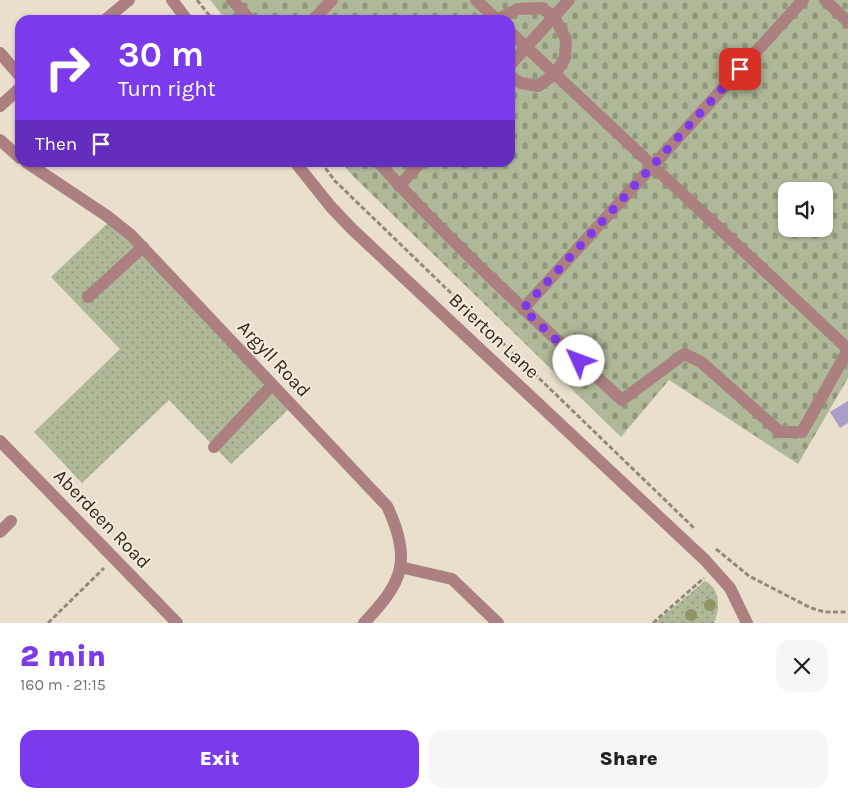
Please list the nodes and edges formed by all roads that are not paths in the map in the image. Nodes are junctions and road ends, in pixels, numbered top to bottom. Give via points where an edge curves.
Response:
1 (130, 0) edge
2 (172, 0) edge
3 (232, 0) edge
4 (332, 0) edge
5 (476, 0) edge
6 (569, 0) edge
7 (803, 0) edge
8 (825, 0) edge
9 (111, 15) edge
10 (183, 15) edge
11 (246, 15) edge
12 (318, 15) edge
13 (492, 15) edge
14 (507, 15) edge
15 (554, 17) junction
16 (848, 22) edge
17 (515, 37) edge
18 (526, 47) junction
19 (0, 53) edge
20 (515, 59) edge
21 (15, 70) edge
22 (554, 74) junction
23 (515, 80) edge
24 (15, 92) edge
25 (0, 106) edge
26 (0, 140) edge
27 (15, 154) edge
28 (652, 165) junction
29 (34, 167) edge
30 (299, 167) edge
31 (382, 167) edge
32 (416, 167) edge
33 (399, 186) junction
34 (143, 247) junction
35 (88, 297) dead end
36 (523, 309) junction
37 (848, 350) edge
38 (272, 385) junction
39 (0, 440) edge
40 (214, 446) dead end
41 (11, 521) dead end
42 (0, 532) edge
43 (400, 567) junction
44 (176, 623) edge
45 (364, 623) edge
46 (498, 623) edge
47 (747, 623) edge

1 - 9 street
2 - 10 street
3 - 11 street
4 - 12 street
5 - 13 street
6 - 15 street
7 - 28 street
8 - 16 street
14 - 15 street via 518,9 542,8
15 - 18 street
15 - 22 street via 566,39 565,58
17 - 18 street
18 - 20 street
18 - 22 street
19 - 21 street
22 - 23 street via 538,86
22 - 28 street
24 - 25 street
26 - 27 street
28 - 36 street
28 - 37 street
29 - 34 street, Argyll Road via 107,216
30 - 47 street, Brierton Lane via 352,228 714,570 730,588
31 - 33 street
32 - 33 street
33 - 36 street
34 - 35 street
34 - 38 street, Argyll Road
36 - 37 street via 622,400 684,354 701,362 780,432 802,432
38 - 40 street
38 - 43 street, Argyll Road via 387,506 398,536
39 - 44 street, Aberdeen Road
41 - 42 street
43 - 45 street, Argyll Road via 388,594
43 - 46 street via 452,579

